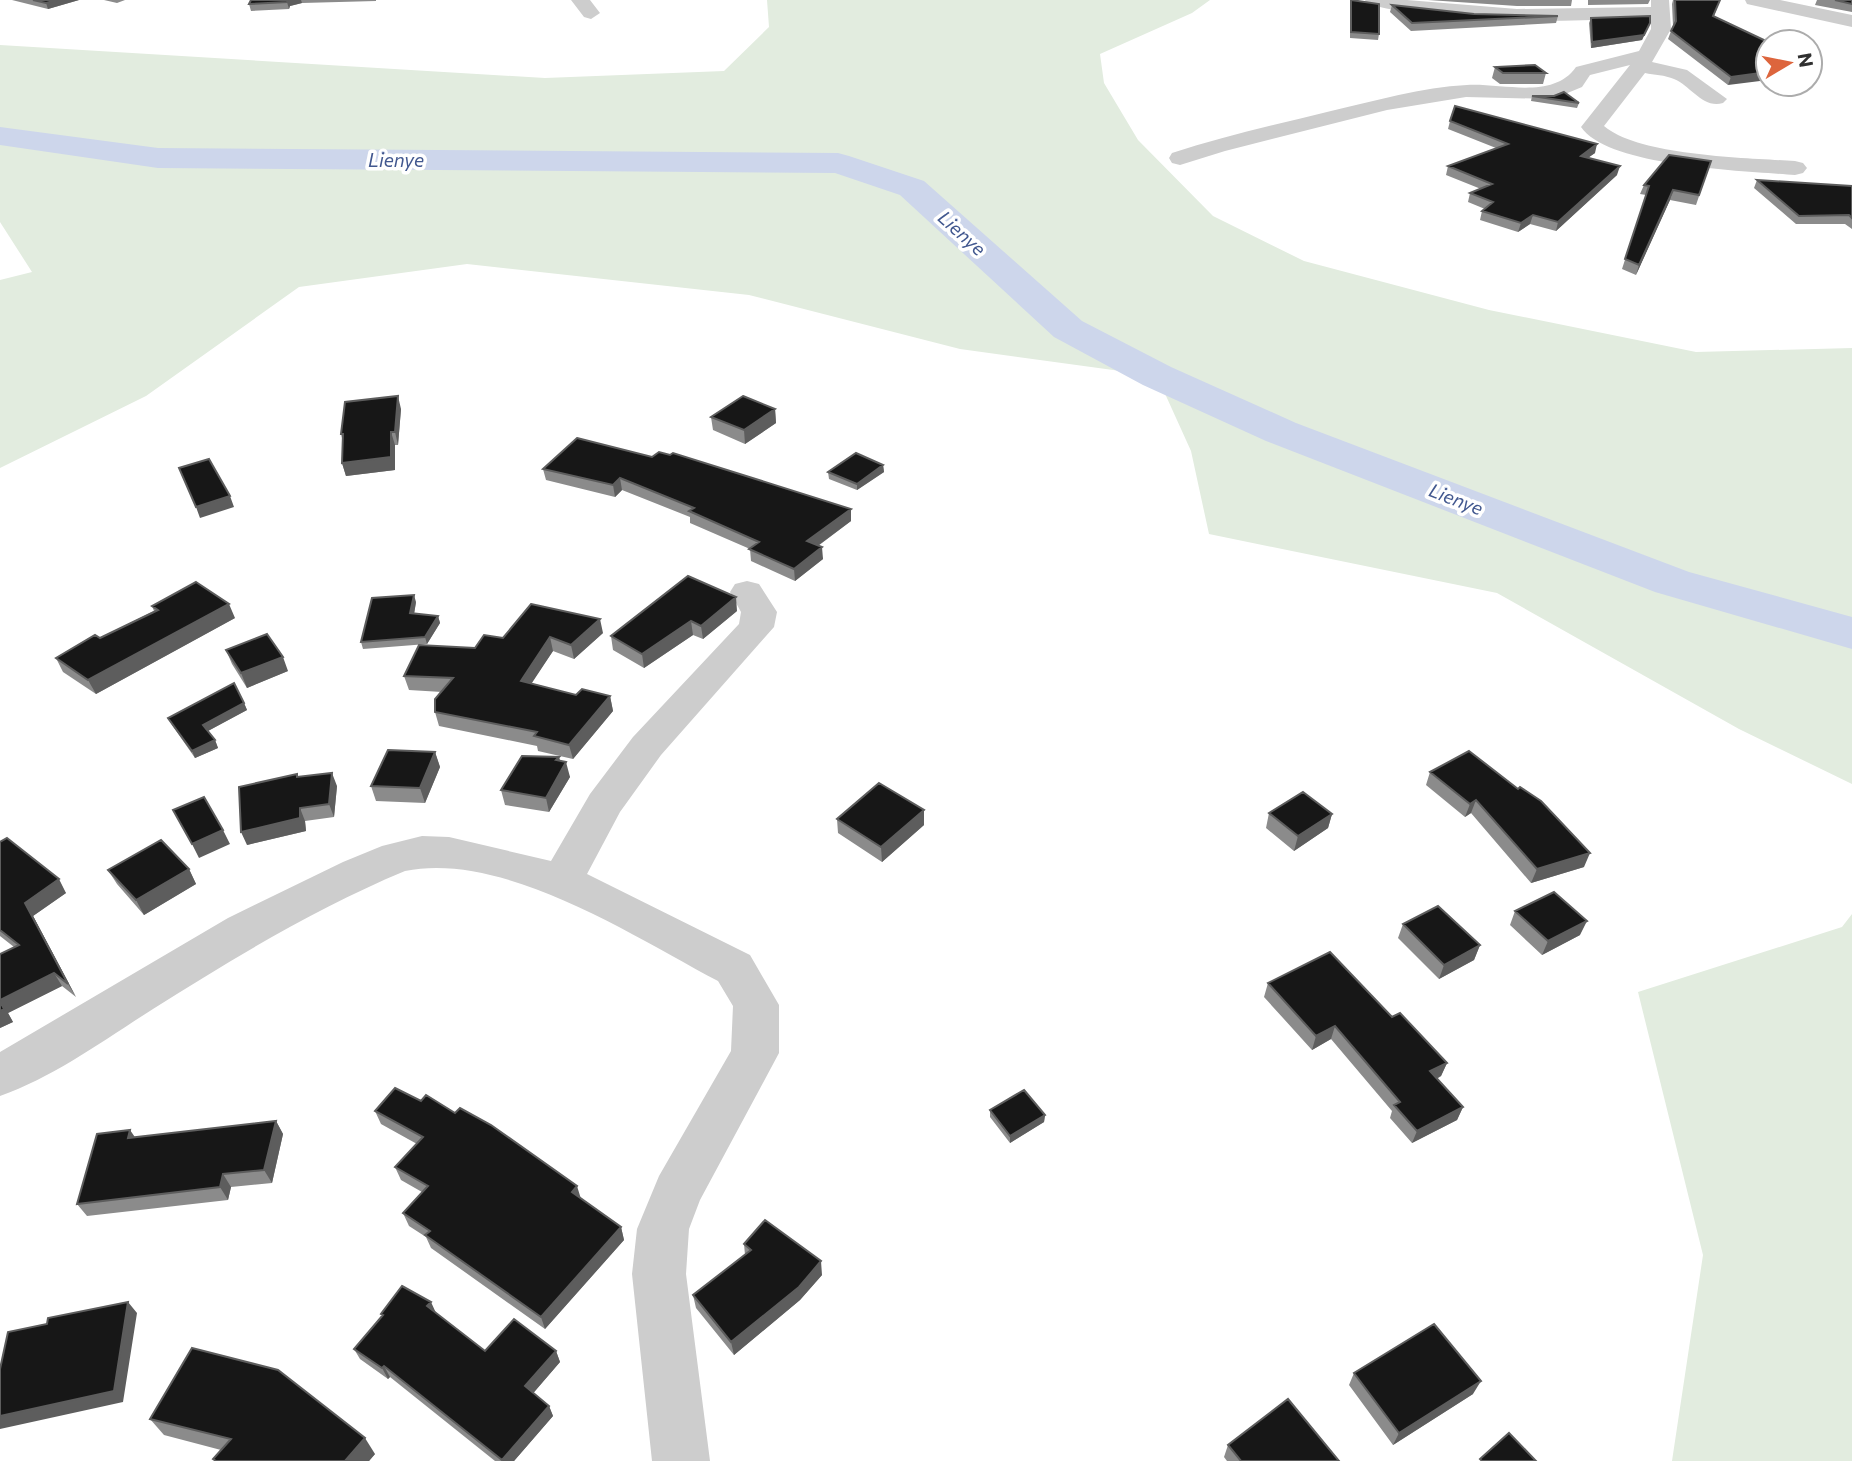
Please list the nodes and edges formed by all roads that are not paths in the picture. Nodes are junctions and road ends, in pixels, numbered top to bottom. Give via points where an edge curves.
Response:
1 (1374, 0) edge
2 (1754, 0) edge
3 (1660, 6) edge
4 (1852, 21) edge
5 (1643, 60) junction
6 (1716, 99) dead end
7 (1180, 158) dead end
8 (1795, 168) dead end
9 (747, 592) dead end
10 (562, 880) junction
11 (0, 1076) edge
12 (681, 1461) edge

1 - 3 street via 1489,15
2 - 4 street
3 - 5 street via 1661,29
5 - 6 street via 1681,74
5 - 7 street via 1583,71 1575,83 1553,93 1466,91 1387,104
5 - 8 street via 1600,113 1592,127 1595,133 1642,150
9 - 10 street via 759,612 756,627 647,746 604,804
10 - 11 street via 449,853 422,852 397,858 244,930
10 - 12 street via 734,968 756,1005 755,1053 677,1192 663,1229 659,1274

